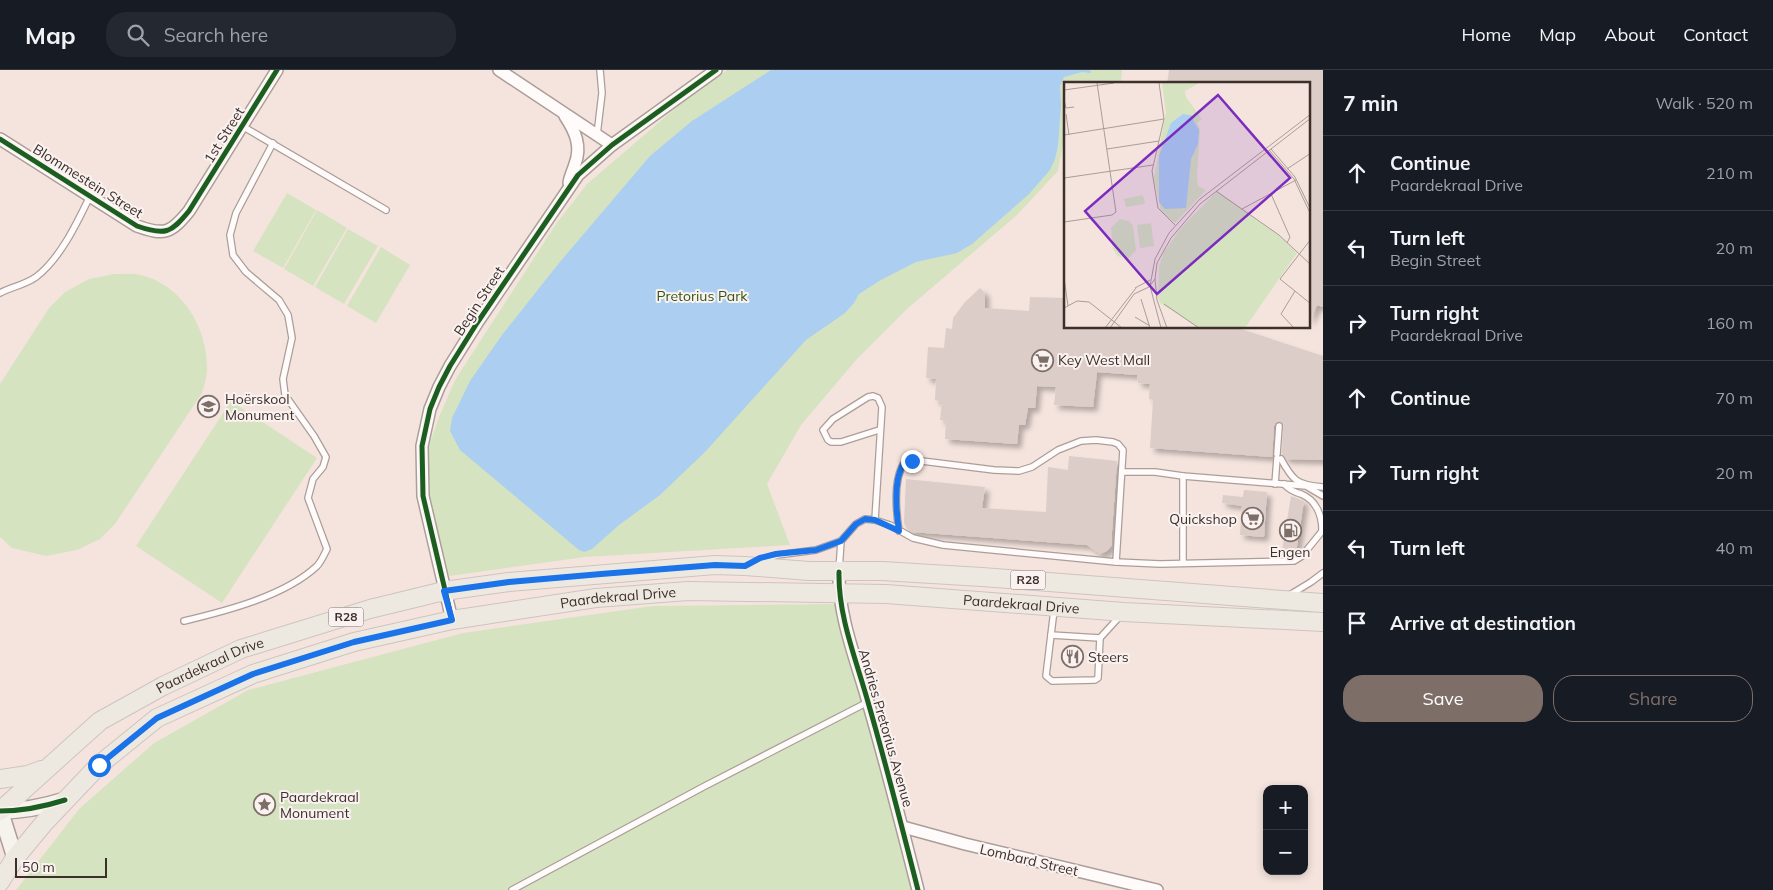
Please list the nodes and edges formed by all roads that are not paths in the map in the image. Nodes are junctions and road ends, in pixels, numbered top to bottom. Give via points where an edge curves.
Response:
1 (277, 70) edge
2 (499, 70) edge
3 (600, 70) edge
4 (716, 70) edge
5 (562, 111) junction
6 (242, 126) junction
7 (597, 135) junction
8 (0, 139) edge
9 (273, 144) junction
10 (612, 145) junction
11 (568, 192) junction
12 (90, 196) junction
13 (386, 210) dead end
14 (190, 211) joint
15 (0, 293) edge
16 (1279, 426) dead end
17 (879, 430) junction
18 (1279, 457) junction
19 (1123, 472) junction
20 (1183, 476) junction
21 (1275, 484) junction
22 (1284, 484) junction
23 (1306, 486) junction
24 (1323, 487) edge
25 (1323, 496) edge
26 (875, 520) junction
27 (1323, 530) edge
28 (899, 531) junction
29 (841, 541) junction
30 (1116, 562) junction
31 (1184, 563) junction
32 (745, 566) junction
33 (839, 572) junction
34 (1323, 573) edge
35 (444, 591) junction
36 (838, 593) junction
37 (1282, 599) junction
38 (1323, 602) edge
39 (1054, 607) junction
40 (1124, 612) junction
41 (452, 620) junction
42 (184, 621) dead end
43 (1323, 622) edge
44 (1051, 635) junction
45 (1100, 638) junction
46 (868, 702) junction
47 (46, 768) junction
48 (0, 778) edge
49 (65, 800) junction
50 (0, 811) edge
51 (902, 827) junction
52 (15, 858) junction
53 (0, 882) edge
54 (1139, 888) edge
55 (512, 890) edge
56 (918, 890) edge
57 (1157, 890) edge

1 - 6 street, 1st Street
2 - 5 street
3 - 7 lane via 602,93
4 - 10 street, Begin Street
5 - 7 street
5 - 11 street via 573,128 578,148
6 - 9 lane
6 - 14 street, 1st Street
7 - 10 street
8 - 12 street, Blommestein Street
9 - 13 lane
9 - 42 lane via 236,212 230,235 233,254 246,272 279,300 288,315 292,338 283,379 284,395 326,457 323,467 313,479 308,498 327,549 318,565 293,584 236,608
10 - 11 street, Begin Street via 578,175
11 - 35 street, Begin Street via 477,323 450,366 430,409 422,446 424,496
12 - 14 street, Blommestein Street via 138,226 154,232 168,231
12 - 15 lane via 64,246 45,269 27,282
16 - 18 lane
17 - 17 lane via 882,406 874,396 833,419 823,430 828,440 836,442
17 - 26 lane
18 - 21 lane
18 - 23 lane via 1292,477
19 - 20 lane
19 - 28 lane via 1122,448 1114,442 1096,440 1081,440 1019,471 912,461 904,463 896,501
19 - 30 lane
20 - 21 lane
20 - 31 lane
21 - 22 lane
22 - 23 lane
22 - 27 lane via 1304,495 1315,506
23 - 24 lane
23 - 25 lane
26 - 28 lane
26 - 29 lane via 865,519 856,524
27 - 31 lane via 1294,561
28 - 30 lane via 943,545
29 - 32 lane via 816,550 760,558
29 - 33 lane
30 - 31 lane
32 - 33 main road, Paardekraal Drive / R28
32 - 35 main road, Paardekraal Drive / R28 via 715,565 601,574
33 - 36 street, Andries Pretorius Avenue
33 - 37 main road, Paardekraal Drive / R28 via 882,571 982,577
34 - 37 lane
35 - 41 street, Begin Street
35 - 47 main road, Paardekraal Drive / R28 via 370,609 241,649 163,686 100,721
36 - 39 main road, Paardekraal Drive / R28
36 - 41 main road, Paardekraal Drive / R28 via 688,590 596,598
36 - 46 street, Andries Pretorius Avenue
37 - 38 main road, Paardekraal Drive / R28
39 - 40 main road, Paardekraal Drive / R28
39 - 44 lane
40 - 43 main road, Paardekraal Drive / R28
40 - 45 lane
41 - 49 main road, Paardekraal Drive / R28 via 354,642 253,674 157,718 99,765
44 - 45 lane
44 - 45 lane via 1046,676 1052,681 1098,678
46 - 51 street, Andries Pretorius Avenue
46 - 55 lane
47 - 48 main road via 28,775
47 - 50 main road, Paardekraal Drive / R28
49 - 50 street via 33,809
49 - 52 main road, Paardekraal Drive / R28
50 - 52 street
51 - 54 street, Lombard Street
51 - 56 street, Andries Pretorius Avenue
52 - 53 main road, Paardekraal Drive / R28
54 - 57 street, Lombard Street

